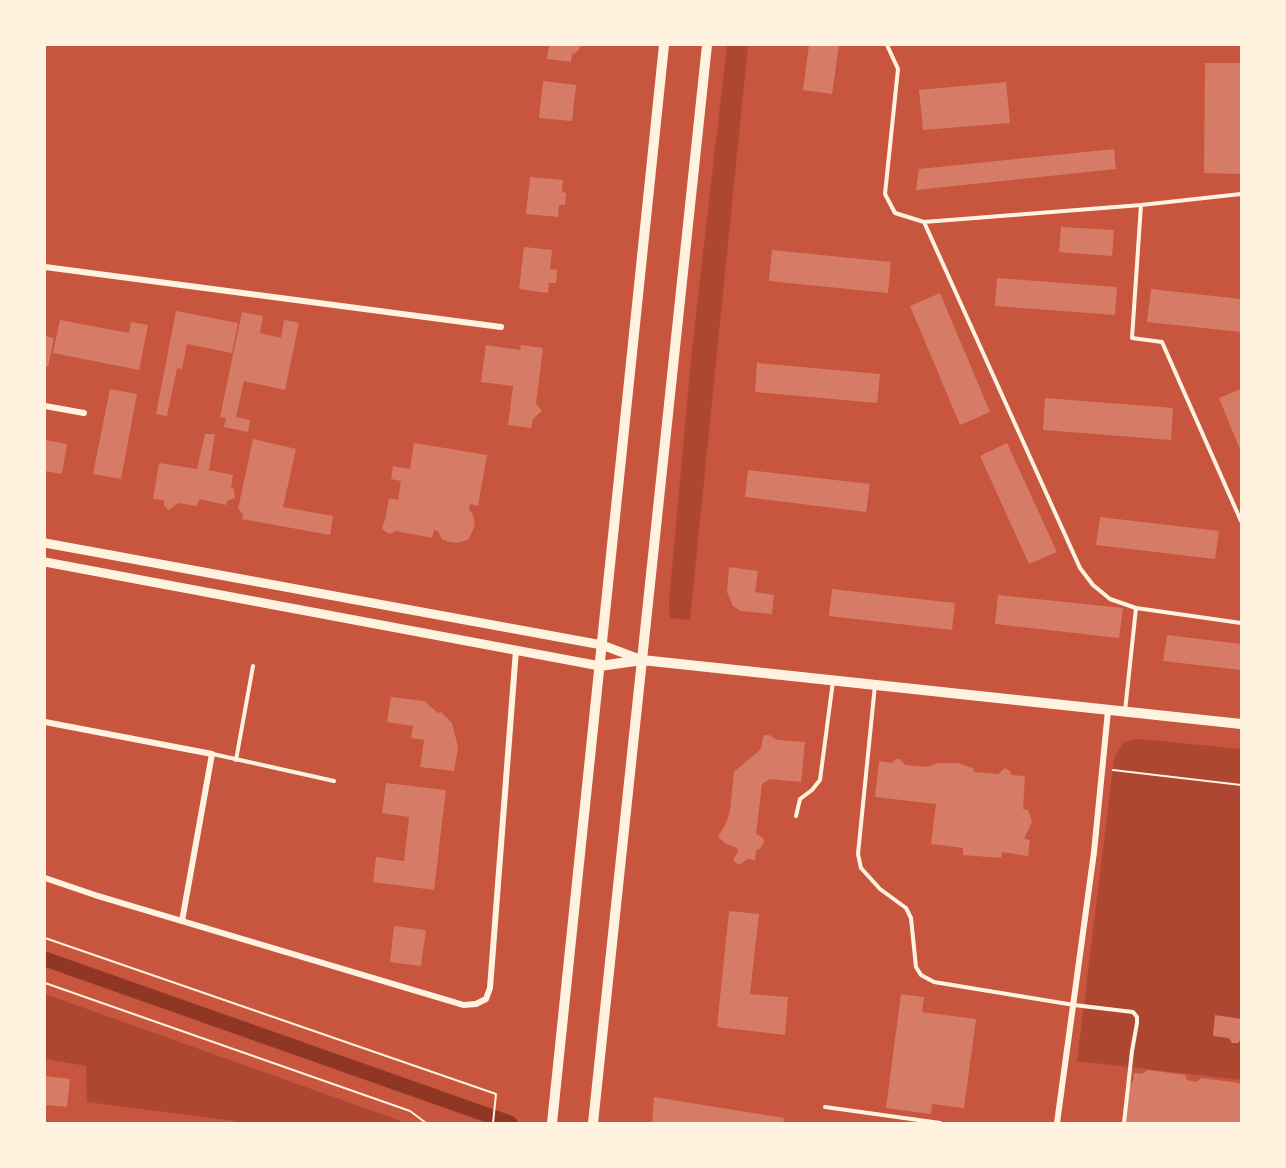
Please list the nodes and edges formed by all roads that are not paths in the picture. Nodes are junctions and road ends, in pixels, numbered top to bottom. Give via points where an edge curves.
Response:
1 (663, 45) edge
2 (706, 45) edge
3 (887, 45) edge
4 (1241, 194) edge
5 (1142, 205) junction
6 (924, 222) junction
7 (45, 267) edge
8 (501, 327) dead end
9 (45, 406) edge
10 (84, 412) dead end
11 (1241, 520) edge
12 (45, 543) edge
13 (45, 562) edge
14 (1136, 608) junction
15 (1241, 623) edge
16 (602, 645) junction
17 (516, 650) junction
18 (642, 660) junction
19 (254, 666) dead end
20 (600, 666) junction
21 (833, 681) junction
22 (875, 685) junction
23 (1108, 711) junction
24 (1125, 712) junction
25 (45, 722) edge
26 (1241, 724) edge
27 (212, 754) junction
28 (236, 759) junction
29 (334, 781) dead end
30 (796, 816) dead end
31 (45, 878) edge
32 (182, 921) junction
33 (1074, 1005) junction
34 (825, 1107) dead end
35 (593, 1119) edge
36 (552, 1123) edge
37 (940, 1123) edge
38 (1057, 1123) edge
39 (1124, 1123) edge

1 - 16 main road
2 - 18 main road
3 - 6 lane via 898,69 885,195 896,213
4 - 5 lane
5 - 6 lane
5 - 11 lane via 1132,338 1162,342
6 - 14 lane via 1080,568 1110,599
7 - 8 street
9 - 10 street
12 - 16 street
13 - 17 street
14 - 15 lane
14 - 24 lane
16 - 18 street
16 - 20 main road
17 - 20 street
17 - 32 street via 490,988 486,999 464,1005
18 - 20 main road
18 - 21 main road
18 - 35 main road
19 - 28 lane
20 - 36 main road
21 - 22 main road
21 - 30 lane via 820,780 800,799
22 - 23 main road
22 - 33 lane via 858,854 861,868 880,889 906,908 911,918 916,967 934,982
23 - 24 main road
23 - 33 street
24 - 26 main road
25 - 27 street
27 - 28 lane
27 - 32 street
28 - 29 lane
31 - 32 street
33 - 38 street
33 - 39 lane via 1123,1010 1137,1017
34 - 37 lane

